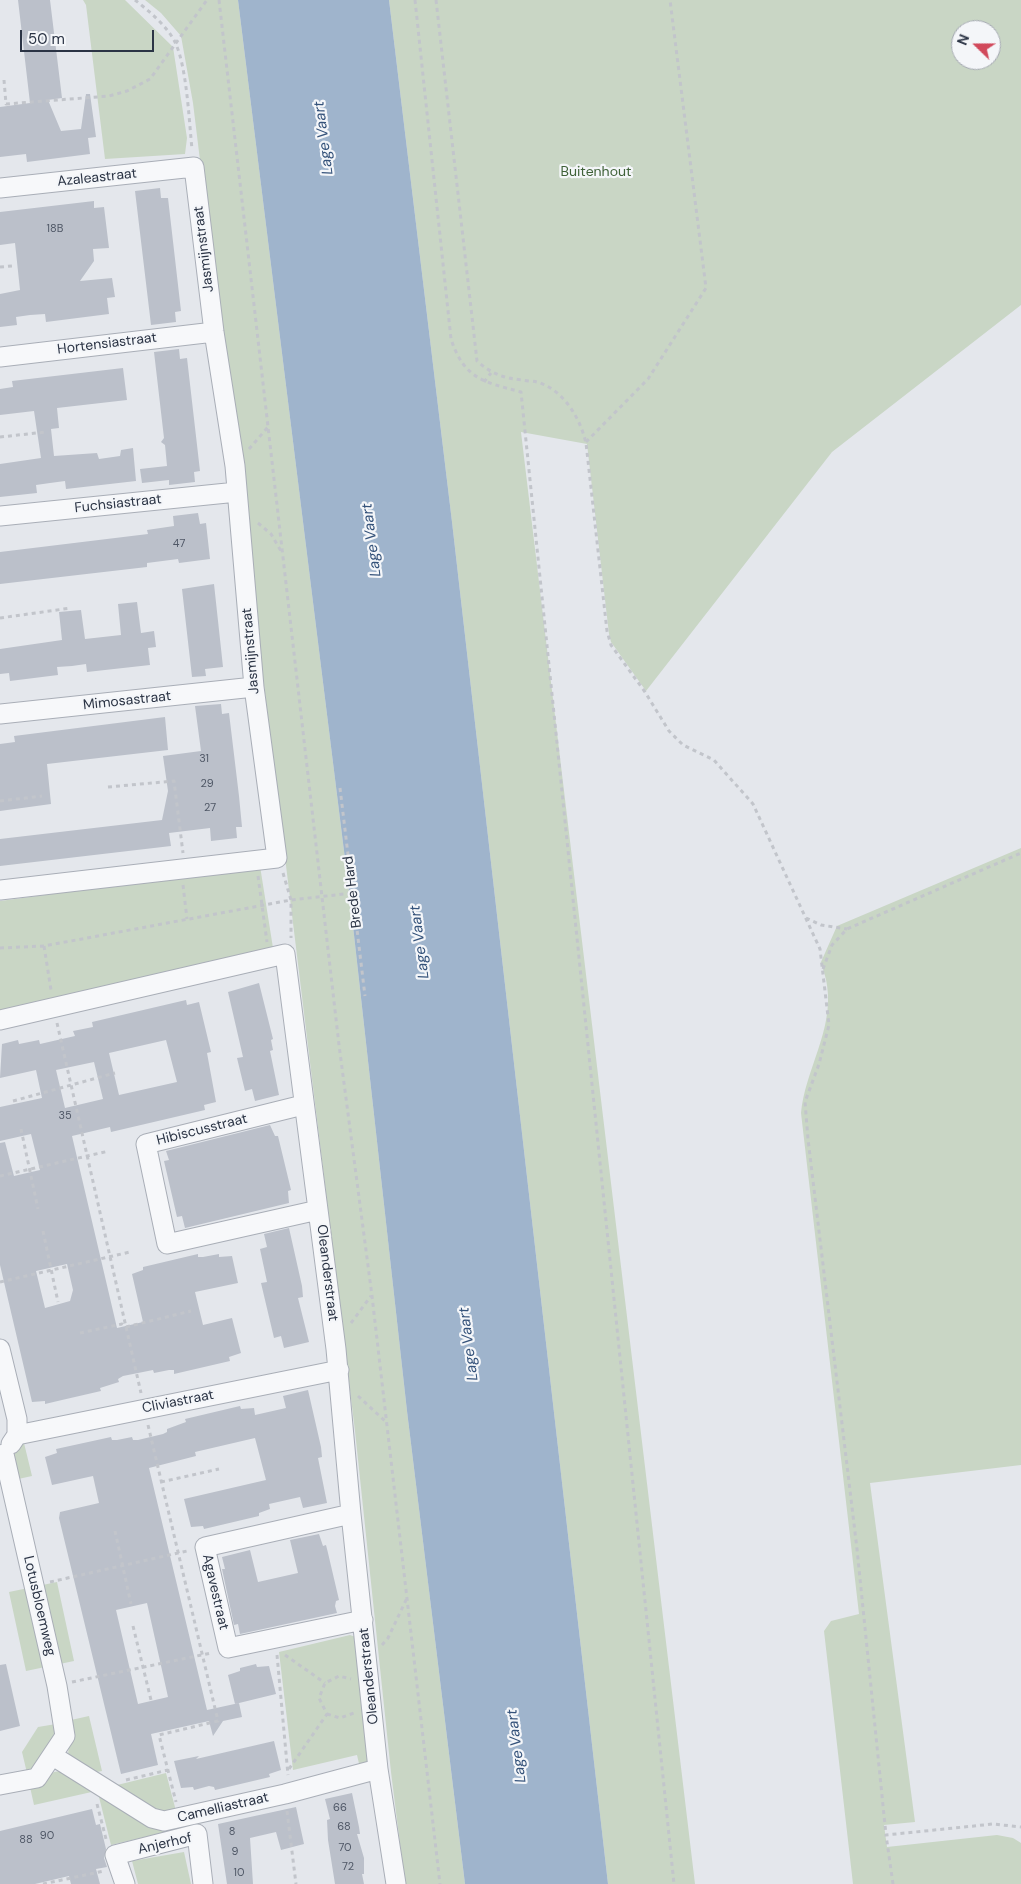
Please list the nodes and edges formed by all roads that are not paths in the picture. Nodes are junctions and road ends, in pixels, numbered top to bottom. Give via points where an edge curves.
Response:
1 (194, 167) joint
2 (0, 188) edge
3 (214, 332) junction
4 (0, 357) edge
5 (237, 492) junction
6 (0, 516) edge
7 (254, 688) junction
8 (0, 714) edge
9 (0, 890) edge
10 (0, 1020) edge
11 (303, 1105) junction
12 (318, 1210) junction
13 (0, 1348) edge
14 (339, 1375) junction
15 (17, 1434) junction
16 (2, 1453) edge
17 (351, 1514) junction
18 (363, 1620) junction
19 (53, 1756) junction
20 (378, 1769) junction
21 (0, 1785) edge
22 (125, 1884) edge
23 (202, 1884) edge
24 (396, 1884) edge

1 - 2 street, Azaleastraat
1 - 3 street, Jasmijnstraat
3 - 4 street, Hortensiastraat
3 - 5 street, Jasmijnstraat
5 - 6 street, Fuchsiastraat
5 - 7 street, Jasmijnstraat
7 - 8 street, Mimosastraat
7 - 9 street, Jasmijnstraat via 277,858
10 - 11 street, Oleanderstraat via 277,956
11 - 12 street, Oleanderstraat
11 - 12 street, Hibiscusstraat via 146,1144 167,1244
12 - 14 street, Oleanderstraat
13 - 15 street via 17,1419
14 - 15 street, Cliviastraat
14 - 17 street, Oleanderstraat
15 - 16 street, Lotusbloemweg
16 - 19 street, Lotusbloemweg via 57,1686 65,1736
17 - 18 street, Oleanderstraat
17 - 18 street, Agavestraat via 205,1547 228,1648
18 - 20 street, Oleanderstraat via 362,1666
19 - 20 street, Camelliastraat via 152,1818 164,1821
19 - 21 street, Lotusbloemweg via 37,1778
20 - 24 street, Oleanderstraat
22 - 23 street, Anjerhof via 115,1856 197,1834

